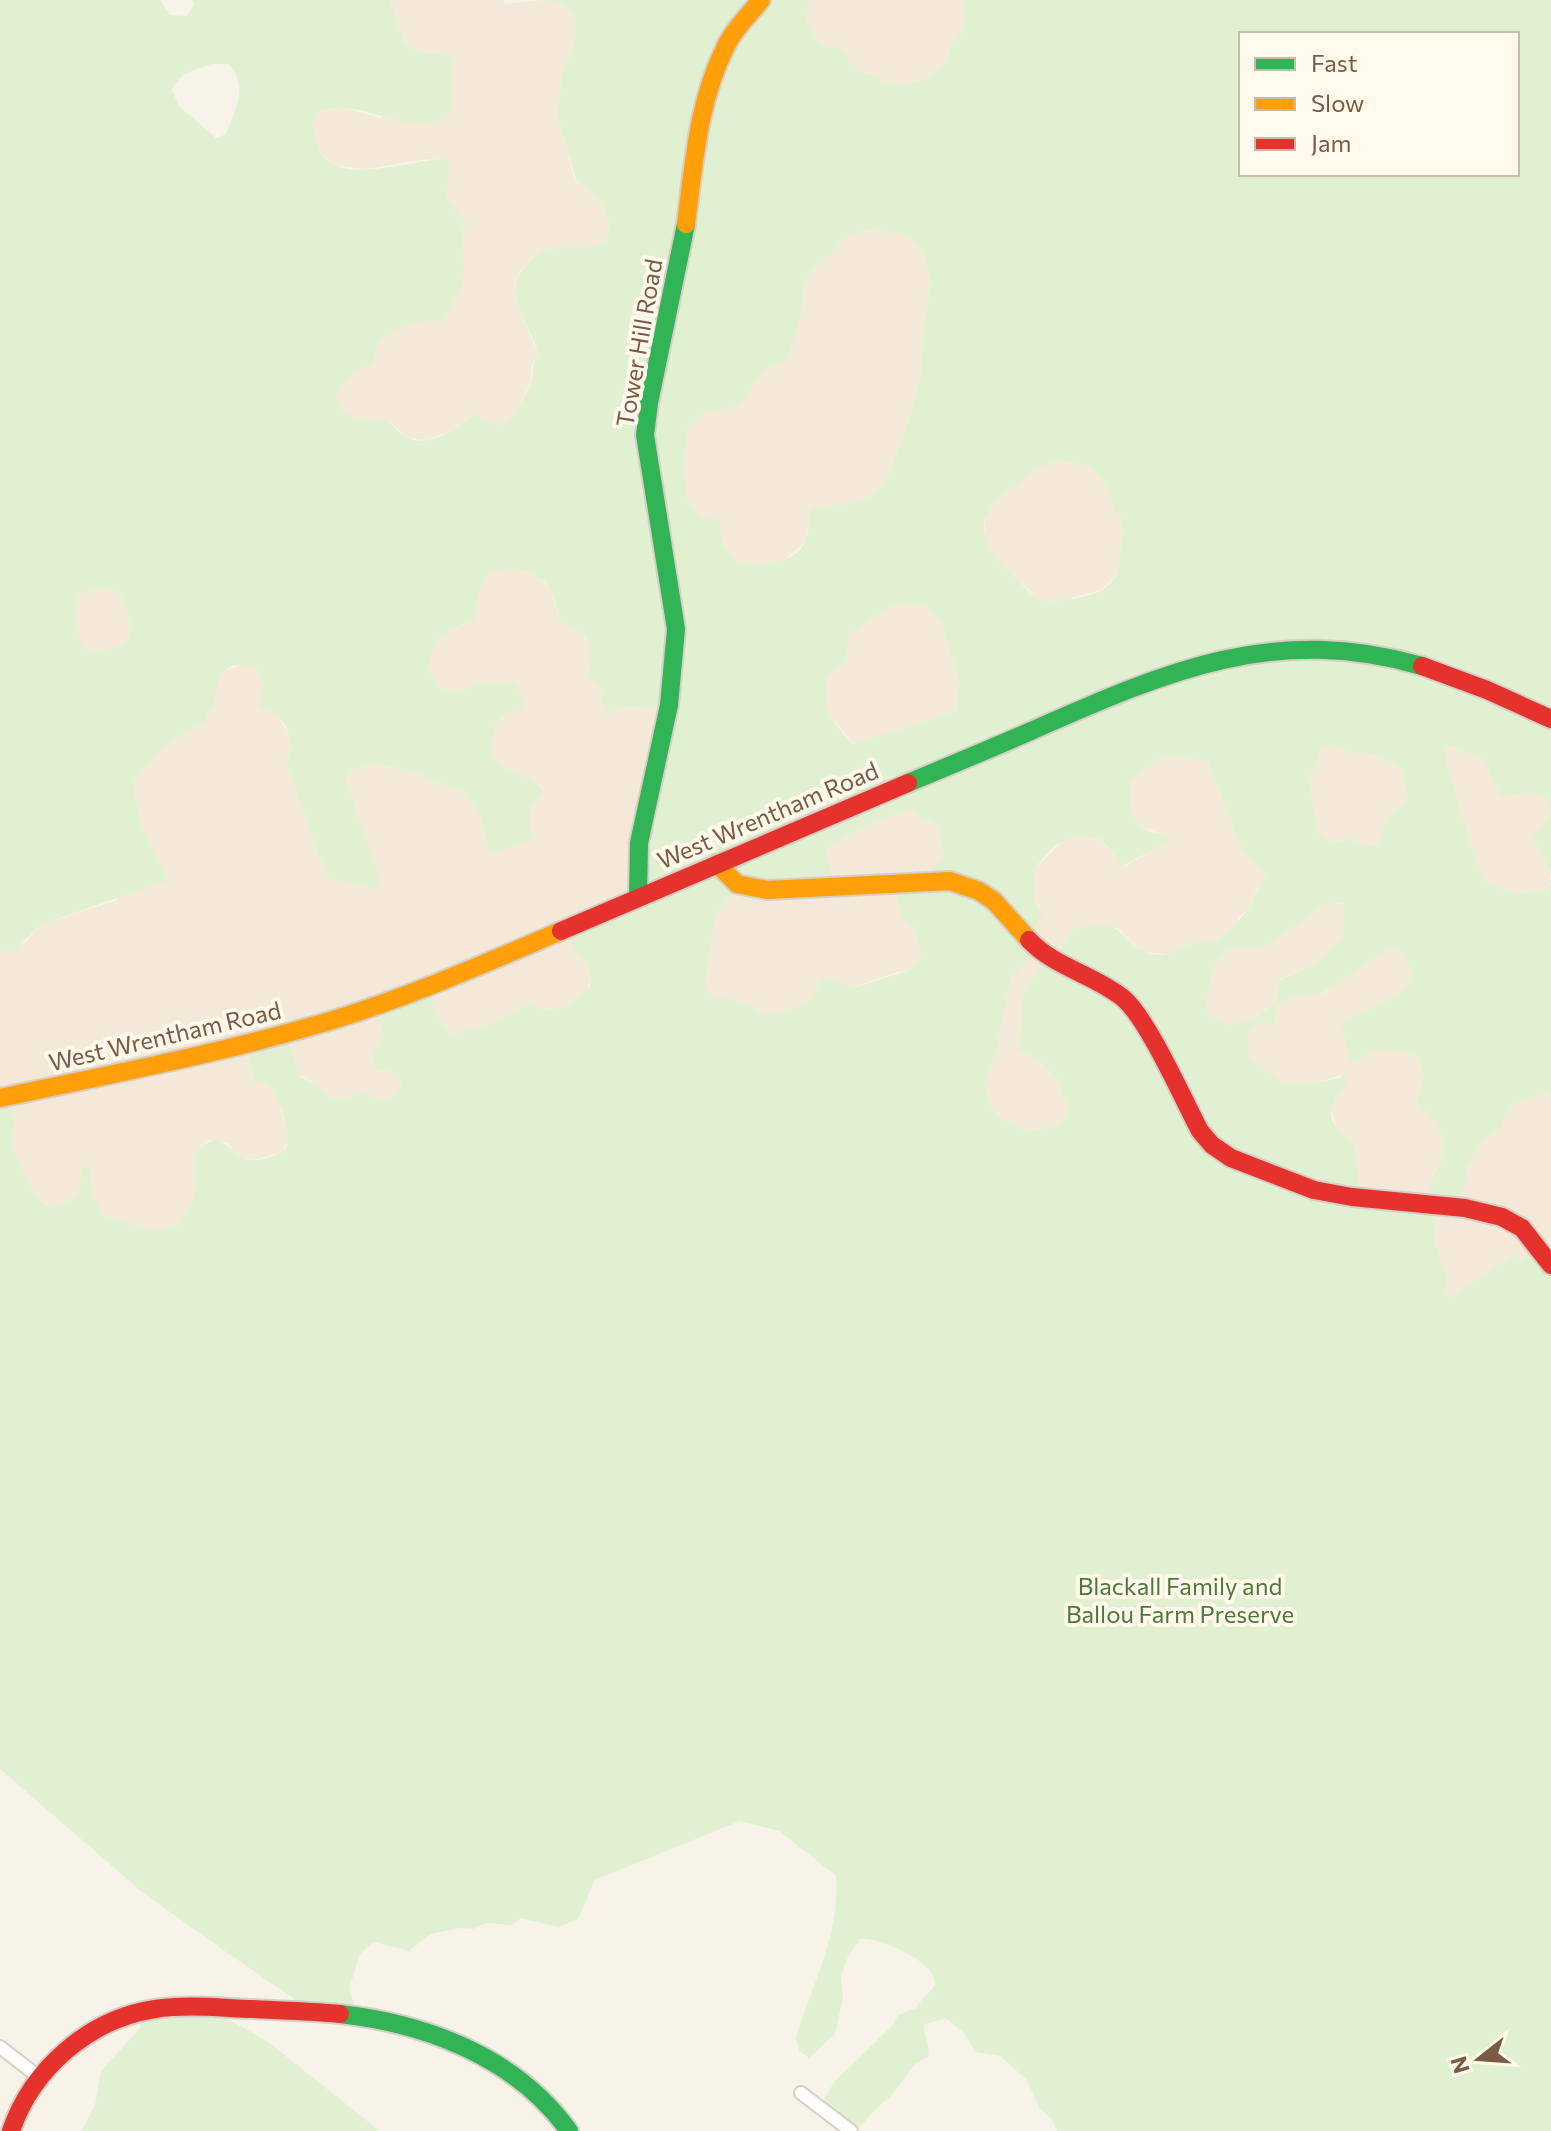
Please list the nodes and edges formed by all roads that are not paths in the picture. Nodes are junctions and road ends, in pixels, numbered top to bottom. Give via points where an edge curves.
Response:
1 (761, 0) edge
2 (1551, 719) edge
3 (717, 864) junction
4 (638, 898) junction
5 (0, 1098) edge
6 (1551, 1265) edge
7 (0, 2047) edge
8 (39, 2077) junction
9 (801, 2093) dead end
10 (11, 2131) edge
11 (569, 2131) edge
12 (851, 2131) edge

1 - 4 street, Tower Hill Road via 728,42 700,121 686,224 647,420 650,477 676,629 669,705 639,843
2 - 3 street, West Wrentham Road via 1474,684 1373,654 1309,649 1236,654 1156,676
3 - 4 street, West Wrentham Road
3 - 6 street via 737,884 767,890 925,881 972,887 994,901 1034,945 1126,1000 1200,1131 1231,1158 1325,1193 1491,1213 1522,1228
4 - 5 street, West Wrentham Road via 421,990 333,1020
7 - 8 street
8 - 10 street via 24,2097
8 - 11 street via 96,2027 149,2009 184,2006 371,2016 461,2043 532,2089
9 - 12 street

